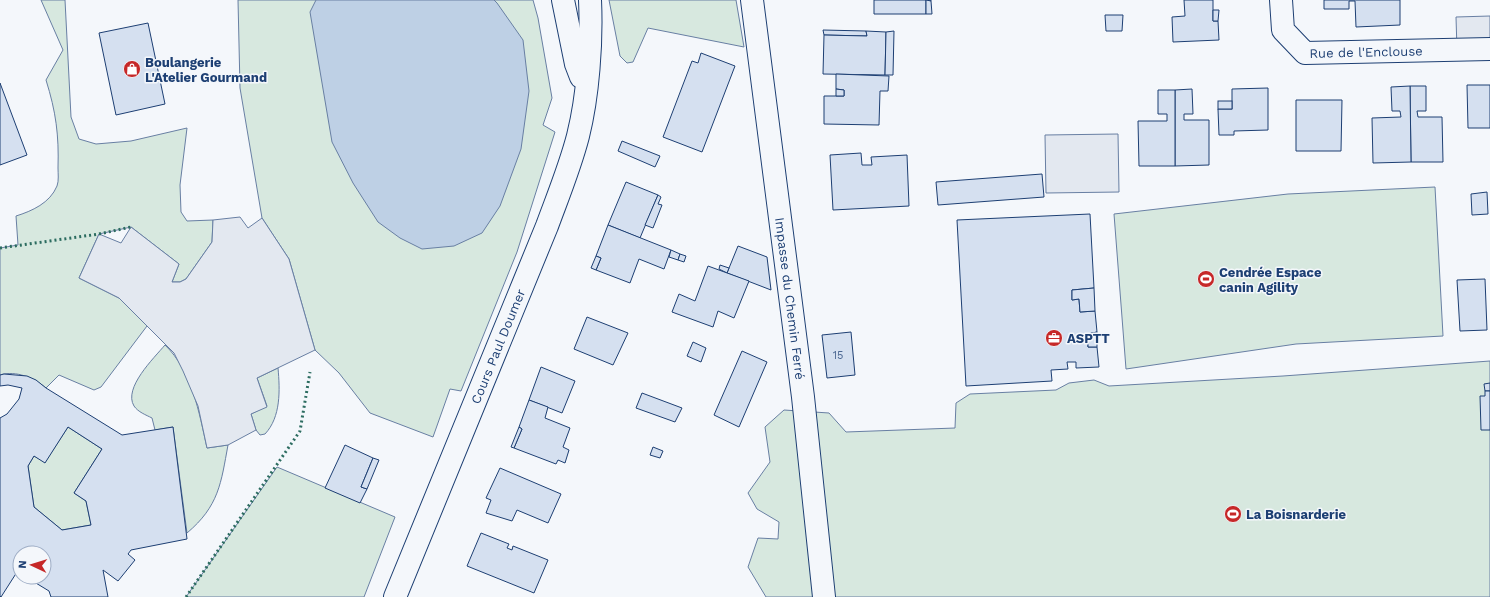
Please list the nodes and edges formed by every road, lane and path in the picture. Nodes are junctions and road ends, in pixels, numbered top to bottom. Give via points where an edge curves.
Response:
1 (563, 0) edge
2 (590, 0) edge
3 (752, 0) edge
4 (1281, 0) edge
5 (1490, 49) edge
6 (586, 91) junction
7 (395, 597) edge
8 (824, 597) edge

1 - 6 street via 576,64
2 - 6 street, Cours Paul Doumer
3 - 8 street, Impasse du Chemin Ferré via 804,397
4 - 5 street, Rue de l'Enclouse via 1283,30 1305,53
6 - 7 street, Cours Paul Doumer via 578,136 547,226

